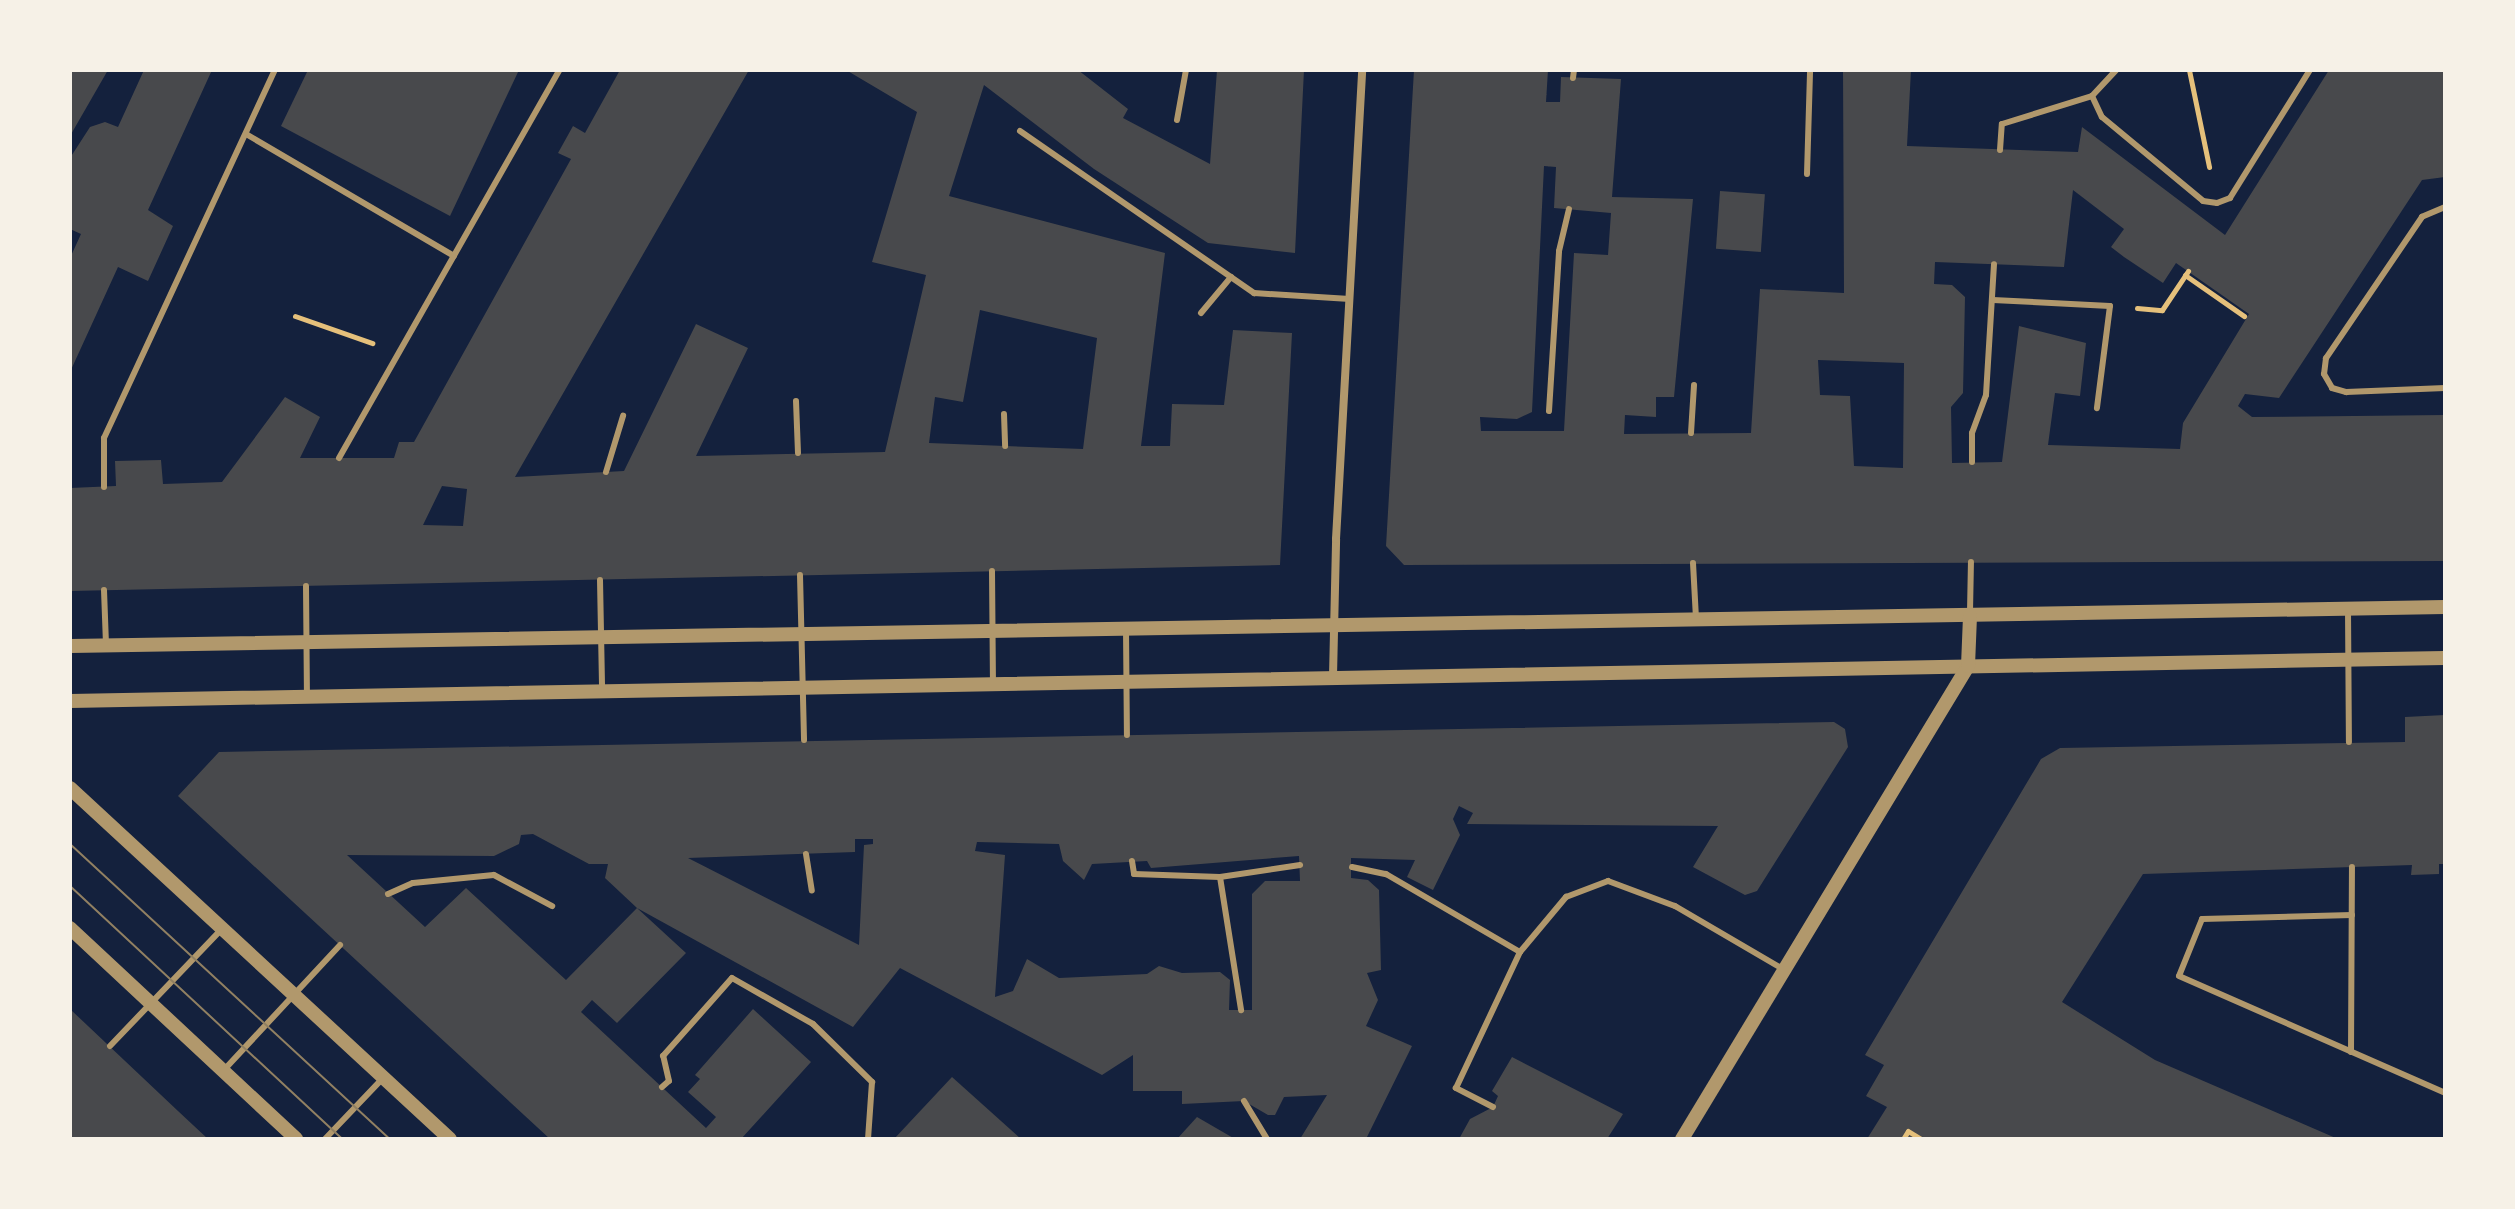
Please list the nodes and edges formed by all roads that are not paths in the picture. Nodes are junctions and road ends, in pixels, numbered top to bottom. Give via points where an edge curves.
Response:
1 (275, 70) edge
2 (559, 70) edge
3 (1186, 70) edge
4 (1362, 70) edge
5 (1810, 70) edge
6 (2116, 70) edge
7 (2310, 70) edge
8 (2092, 96) junction
9 (1177, 120) dead end
10 (1020, 131) dead end
11 (246, 134) junction
12 (2000, 150) dead end
13 (1807, 174) dead end
14 (2445, 207) edge
15 (1569, 209) dead end
16 (454, 256) junction
17 (1994, 264) dead end
18 (1231, 277) junction
19 (1350, 299) junction
20 (1993, 300) junction
21 (1201, 313) dead end
22 (1694, 385) dead end
23 (2445, 388) edge
24 (796, 401) dead end
25 (2097, 408) dead end
26 (1549, 411) dead end
27 (1004, 414) dead end
28 (623, 416) dead end
29 (1691, 433) dead end
30 (1005, 446) dead end
31 (798, 453) dead end
32 (339, 458) dead end
33 (1972, 462) dead end
34 (606, 472) dead end
35 (104, 487) dead end
36 (1971, 562) dead end
37 (1693, 563) dead end
38 (992, 571) dead end
39 (800, 575) dead end
40 (600, 580) dead end
41 (306, 586) dead end
42 (104, 590) dead end
43 (2445, 607) edge
44 (2348, 609) junction
45 (1970, 616) junction
46 (1696, 619) junction
47 (1334, 625) junction
48 (1126, 629) junction
49 (993, 631) junction
50 (801, 635) junction
51 (601, 638) junction
52 (307, 643) junction
53 (106, 645) junction
54 (70, 646) edge
55 (2445, 658) edge
56 (2348, 660) junction
57 (1968, 666) junction
58 (1333, 676) junction
59 (1127, 680) junction
60 (993, 683) junction
61 (802, 686) junction
62 (602, 689) junction
63 (307, 694) junction
64 (70, 701) edge
65 (1127, 735) dead end
66 (804, 740) dead end
67 (2349, 742) dead end
68 (70, 788) edge
69 (806, 854) dead end
70 (1132, 861) dead end
71 (1300, 865) dead end
72 (1352, 867) dead end
73 (2352, 867) dead end
74 (1220, 877) junction
75 (812, 891) dead end
76 (388, 894) dead end
77 (552, 906) dead end
78 (2352, 915) junction
79 (70, 928) edge
80 (222, 929) junction
81 (340, 945) dead end
82 (1520, 952) junction
83 (1786, 971) junction
84 (292, 995) junction
85 (151, 1003) junction
86 (1241, 1010) dead end
87 (110, 1046) dead end
88 (2351, 1052) junction
89 (223, 1071) junction
90 (383, 1077) junction
91 (662, 1087) dead end
92 (2445, 1093) edge
93 (1244, 1101) dead end
94 (1493, 1107) dead end
95 (296, 1139) edge
96 (325, 1139) edge
97 (450, 1139) edge
98 (868, 1139) edge
99 (1267, 1139) edge
100 (1682, 1139) edge

1 - 11 lane
2 - 16 lane
3 - 9 lane
4 - 19 street
5 - 13 lane
6 - 8 lane
7 - 8 lane via 2230,198 2217,203 2203,201 2102,117
8 - 12 lane via 2002,124
10 - 18 lane
11 - 16 lane
11 - 35 lane via 104,438
14 - 23 lane via 2422,217 2326,358 2324,374 2332,388 2346,392
15 - 26 lane via 1559,251
16 - 32 lane
17 - 20 lane
18 - 19 lane via 1254,293
18 - 21 lane
19 - 47 street
20 - 25 lane via 2110,306
20 - 33 lane via 1986,395 1972,433
22 - 29 lane
24 - 31 lane
27 - 30 lane
28 - 34 lane
36 - 45 lane
37 - 46 lane
38 - 49 lane
39 - 50 lane
40 - 51 lane
41 - 52 lane
42 - 53 lane
43 - 44 street
44 - 45 street
44 - 56 lane
45 - 46 street
45 - 57 street
46 - 47 street
47 - 48 street
47 - 58 street
48 - 49 street
48 - 59 lane
49 - 50 street
49 - 60 lane
50 - 51 street
50 - 61 lane
51 - 52 street
51 - 62 lane
52 - 53 street
52 - 63 lane
53 - 54 street
55 - 56 street
56 - 57 street
56 - 67 lane
57 - 58 street
57 - 83 street
58 - 59 street
59 - 60 street
59 - 65 lane
60 - 61 street
61 - 62 street
61 - 66 lane
62 - 63 street
63 - 64 street
68 - 80 street
69 - 75 lane
70 - 74 lane via 1134,874
71 - 74 lane
72 - 82 lane via 1386,874
73 - 78 lane
74 - 86 lane
76 - 77 lane via 413,883 494,875
78 - 88 lane
78 - 88 lane via 2202,919 2179,976
79 - 85 street
80 - 84 street
80 - 85 lane
81 - 84 lane
82 - 83 lane via 1566,897 1608,881 1675,906
82 - 94 lane via 1456,1088
83 - 100 street
84 - 89 lane
84 - 90 street
85 - 87 lane
85 - 89 street
88 - 92 lane
89 - 95 street
90 - 96 lane
90 - 97 street
91 - 98 lane via 669,1081 663,1056 732,978 813,1024 872,1082
93 - 99 lane

